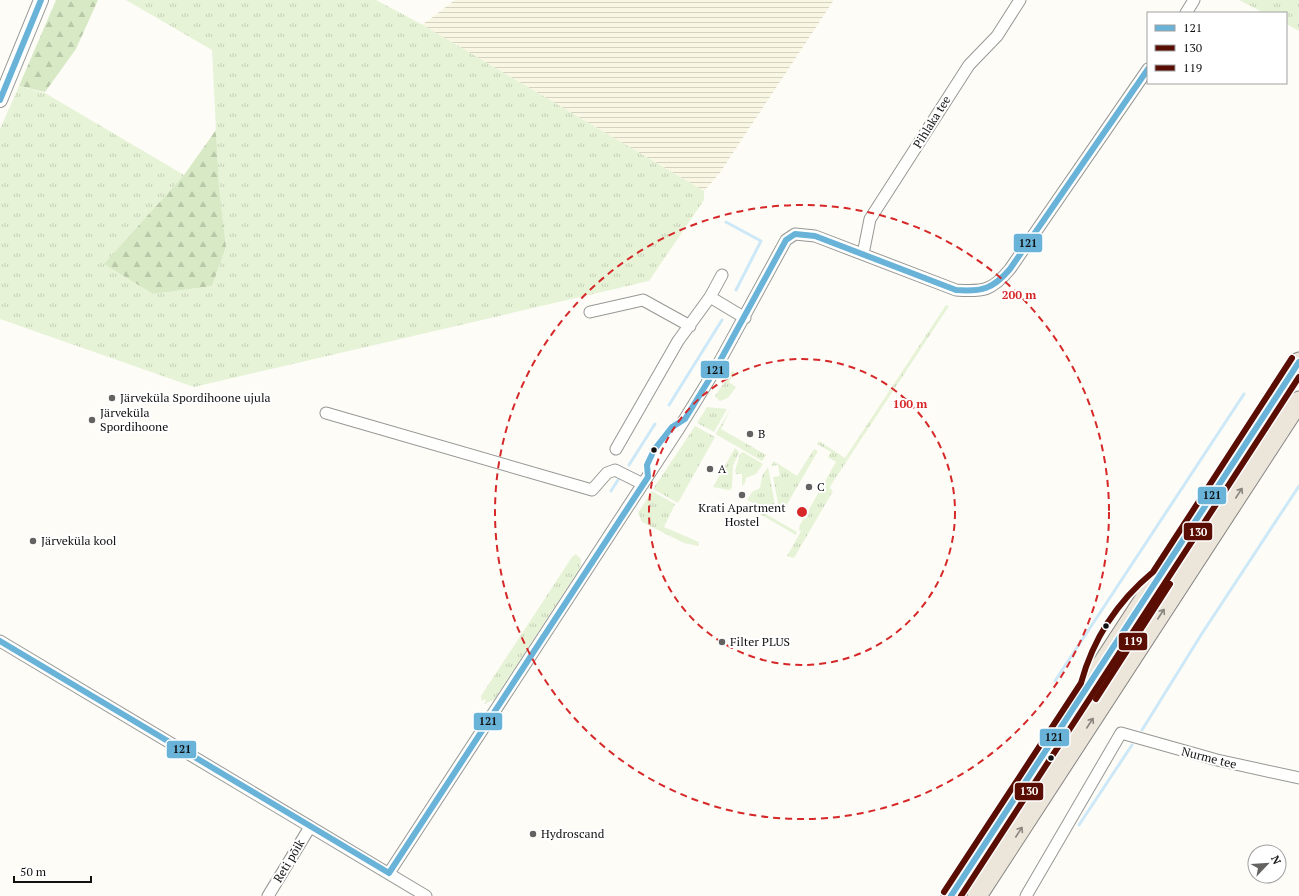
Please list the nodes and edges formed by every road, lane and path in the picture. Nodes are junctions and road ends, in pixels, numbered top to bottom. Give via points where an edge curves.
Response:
1 (41, 0) edge
2 (1020, 0) edge
3 (1194, 0) edge
4 (1187, 12) edge
5 (1147, 70) edge
6 (0, 100) edge
7 (863, 254) junction
8 (722, 275) dead end
9 (710, 297) junction
10 (590, 312) dead end
11 (745, 318) junction
12 (690, 326) junction
13 (1299, 362) edge
14 (1299, 401) edge
15 (326, 413) dead end
16 (616, 449) dead end
17 (643, 484) junction
18 (0, 641) edge
19 (1299, 778) edge
20 (310, 827) junction
21 (389, 873) junction
22 (268, 896) edge
23 (426, 896) edge
24 (951, 896) edge
25 (977, 896) edge
26 (1026, 896) edge

1 - 6 street
2 - 7 street, Pihlaka tee via 997,36 969,65 870,219
3 - 4 street
5 - 7 street via 1010,269 995,285 977,292 956,290
7 - 11 street via 816,236 796,234 786,240 779,251
8 - 9 street
9 - 11 street
9 - 12 street
10 - 12 street via 643,300
11 - 17 street
12 - 16 street via 678,341
13 - 24 highway
25 -> 14 highway
15 - 17 street via 592,490 606,473 615,470
17 - 21 street
18 - 20 street
19 - 26 street, Nurme tee via 1217,760 1121,733
20 - 21 street
20 - 22 street, Reti põik
21 - 23 street

